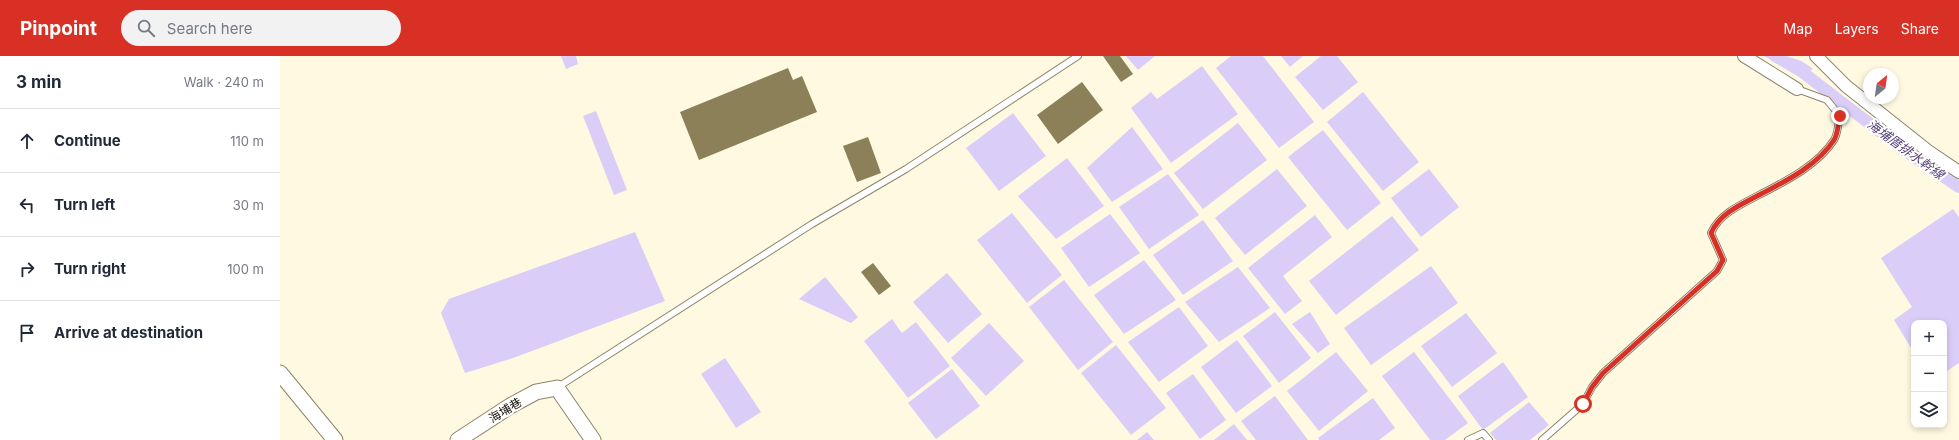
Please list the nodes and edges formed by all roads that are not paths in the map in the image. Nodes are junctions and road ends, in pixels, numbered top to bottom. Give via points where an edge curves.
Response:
1 (1078, 56) edge
2 (1744, 56) edge
3 (1816, 56) edge
4 (1797, 89) joint
5 (1959, 172) edge
6 (280, 372) edge
7 (556, 388) junction
8 (334, 440) edge
9 (458, 440) edge
10 (593, 440) edge
11 (1468, 440) edge
12 (1488, 440) edge
13 (1542, 440) edge

1 - 7 lane via 906,169 812,224
2 - 4 street
3 - 5 street via 1846,86 1928,151
4 - 13 lane via 1827,100 1840,116 1835,139 1818,158 1732,210 1716,223 1711,233 1723,260 1717,271 1603,373 1583,404
6 - 8 street
7 - 9 street, 海埔巷 via 536,392
7 - 10 street
11 - 12 lane via 1483,433

